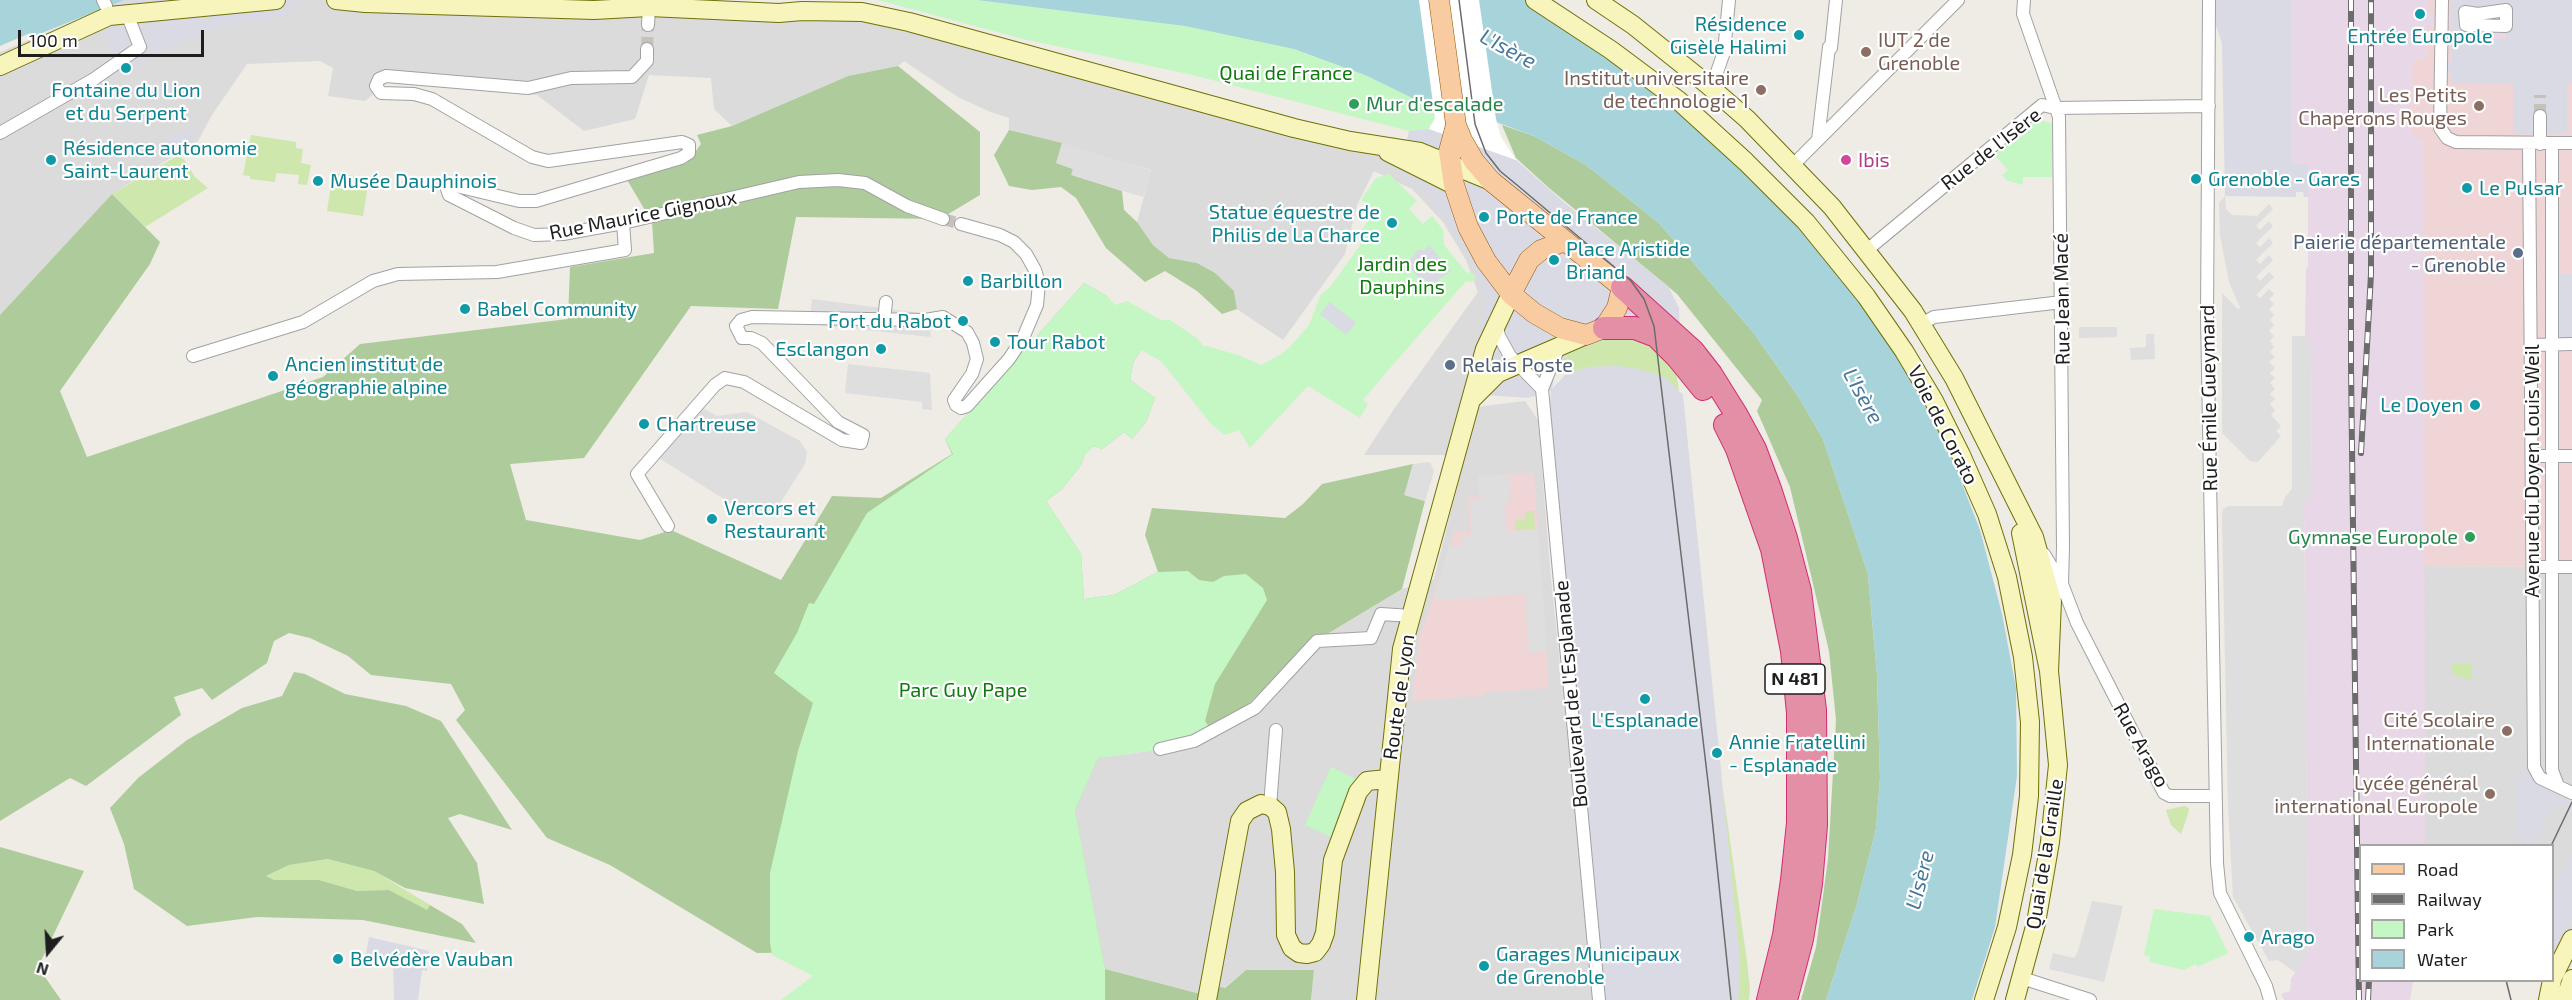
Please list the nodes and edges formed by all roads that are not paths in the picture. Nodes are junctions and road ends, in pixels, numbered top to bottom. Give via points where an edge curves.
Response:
1 (276, 0) edge
2 (336, 0) edge
3 (1439, 0) edge
4 (1535, 0) edge
5 (1596, 0) edge
6 (1729, 0) edge
7 (1836, 0) edge
8 (1958, 0) edge
9 (2024, 0) edge
10 (2209, 0) edge
11 (2442, 0) edge
12 (863, 6) edge
13 (127, 14) junction
14 (647, 49) tunnel mouth
15 (0, 66) edge
16 (1708, 85) junction
17 (2209, 106) junction
18 (2055, 108) junction
19 (2540, 116) tunnel mouth
20 (0, 133) edge
21 (1457, 134) junction
22 (1818, 140) junction
23 (2572, 143) edge
24 (2540, 144) junction
25 (1376, 146) junction
26 (1449, 164) junction
27 (1793, 165) junction
28 (1491, 181) junction
29 (1454, 185) junction
30 (943, 219) tunnel mouth
31 (623, 223) junction
32 (961, 224) tunnel mouth
33 (1565, 241) junction
34 (1867, 250) junction
35 (1622, 287) junction
36 (1511, 294) junction
37 (886, 302) dead end
38 (2062, 302) junction
39 (884, 320) junction
40 (1496, 322) junction
41 (1922, 324) junction
42 (1595, 332) junction
43 (2572, 344) edge
44 (2531, 345) junction
45 (2552, 345) junction
46 (1559, 347) junction
47 (193, 356) dead end
48 (1518, 364) junction
49 (1542, 389) junction
50 (1471, 401) junction
51 (2532, 456) junction
52 (2552, 456) junction
53 (2572, 456) edge
54 (2007, 486) junction
55 (668, 526) dead end
56 (2034, 537) junction
57 (2533, 567) junction
58 (2552, 567) junction
59 (2572, 567) edge
60 (2032, 584) junction
61 (2062, 584) junction
62 (2052, 601) junction
63 (1411, 616) junction
64 (2066, 620) junction
65 (2049, 671) junction
66 (1276, 730) dead end
67 (1160, 749) dead end
68 (1387, 779) junction
69 (2558, 786) junction
70 (2572, 793) edge
71 (2215, 796) junction
72 (1270, 806) junction
73 (2572, 939) edge
74 (2554, 976) edge
75 (2022, 978) junction
76 (2572, 979) edge
77 (2552, 982) edge
78 (1207, 1000) edge
79 (1366, 1000) edge
80 (1599, 1000) edge
81 (1768, 1000) edge
82 (1786, 1000) edge
83 (1984, 1000) edge
84 (2015, 1000) edge
85 (2090, 1000) edge
86 (2270, 1000) edge
87 (2548, 1000) edge
88 (2565, 1000) edge

1 - 13 main road
2 - 12 main road via 594,10 649,16 843,10
3 - 21 main road
4 - 83 main road, Voie de Corato via 1678,100 1799,215 1888,327 1934,401 1966,464 1987,514 2012,598 2025,669 2030,739 2028,813 2018,884
5 - 16 main road
6 - 16 street via 1724,52
7 - 22 street
8 - 22 street
9 - 18 street, Rue Jean Macé via 2023,15
10 - 17 street, Rue Émile Gueymard
11 - 24 street via 2440,128 2456,142
12 - 25 main road via 1294,128
13 - 15 main road via 99,20
13 - 20 street via 140,47 94,79
14 - 31 street, Rue Maurice Gignoux via 647,61 632,77 571,78 528,88 386,76 376,86 381,93 432,99 532,157 548,161 682,142 689,145 689,153 681,158 536,201 519,201 456,186 447,189 449,195 534,235
16 - 27 main road
17 - 18 street, Rue de l'Isère
17 - 71 street, Rue Émile Gueymard via 2207,316
18 - 34 street, Rue de l'Isère via 2042,105
18 - 38 street, Rue Jean Macé via 2059,117
19 - 24 street
21 - 26 main road
21 - 28 main road
22 - 27 street
23 - 24 street
24 - 44 street, Avenue du Doyen Louis Weil
24 - 45 street, Avenue du Doyen Louis Weil
25 - 26 main road via 1420,152
25 - 29 main road
26 - 28 main road
26 - 29 main road
27 - 34 main road
28 - 33 main road
29 - 36 main road via 1468,227 1486,261
30 - 31 street, Rue Maurice Gignoux via 906,206 865,183 838,180 799,182
31 - 47 street via 625,250 497,272 399,274 373,281 303,322
32 - 39 street via 1014,242 1035,270 1039,283 1037,305 1009,359 961,408 954,400 968,383 976,359 967,332 943,317
33 - 35 main road
33 - 36 main road via 1541,250 1529,260
34 - 41 main road
35 - 42 main road via 1617,308
35 - 82 highway, N 481 via 1693,351 1736,414 1770,489 1800,591 1815,710 1816,825 1802,939
36 - 40 main road
36 - 42 main road via 1560,328
37 - 39 street
38 - 41 street via 1934,317
38 - 61 street, Rue Jean Macé
39 - 55 street via 830,316 752,316 741,320 736,326 741,338 762,343 838,422 863,435 861,443 842,440 744,382 725,378 637,474
40 - 48 street via 1499,336
40 - 50 main road
41 - 54 main road via 1970,408
42 - 46 main road
42 - 81 highway, N 481 via 1635,328 1649,332 1662,340 1692,375 1737,449 1772,549 1792,651 1800,768 1792,880
43 - 45 street
44 - 45 street
44 - 51 street, Avenue du Doyen Louis Weil
45 - 52 street, Avenue du Doyen Louis Weil
46 - 48 main road
46 - 49 street
48 - 49 street
48 - 50 main road via 1498,373
49 - 80 street, Boulevard de l'Esplanade
50 - 63 main road, Route de Lyon
51 - 52 street
51 - 57 street, Avenue du Doyen Louis Weil
52 - 53 street
52 - 58 street, Avenue du Doyen Louis Weil
54 - 56 main road
54 - 60 main road
56 - 61 street, Rue Arago
56 - 62 main road
57 - 58 street
57 - 69 street, Avenue du Doyen Louis Weil via 2534,767 2540,778
58 - 59 street
58 - 69 street, Avenue du Doyen Louis Weil via 2552,770
60 - 62 street
60 - 65 main road
61 - 62 street
61 - 64 street, Rue Arago
62 - 64 main road
63 - 67 street via 1381,614 1371,638 1317,641 1254,708 1194,741
63 - 68 main road, Route de Lyon via 1402,649
64 - 65 main road
64 - 71 street, Rue Arago via 2164,793
65 - 75 main road, Quai de la Graille via 2058,765 2044,878
66 - 72 street
68 - 72 main road via 1367,782 1358,792 1332,860 1325,933 1315,952 1307,954 1292,948 1286,935 1281,829 1277,812
68 - 79 main road, Route de Lyon
69 - 70 street, Avenue du Doyen Louis Weil
71 - 86 street via 2220,893
72 - 78 main road via 1254,806 1240,821
73 - 74 main road
75 - 84 main road, Quai de la Graille
75 - 85 street
76 - 88 main road
77 - 87 main road

